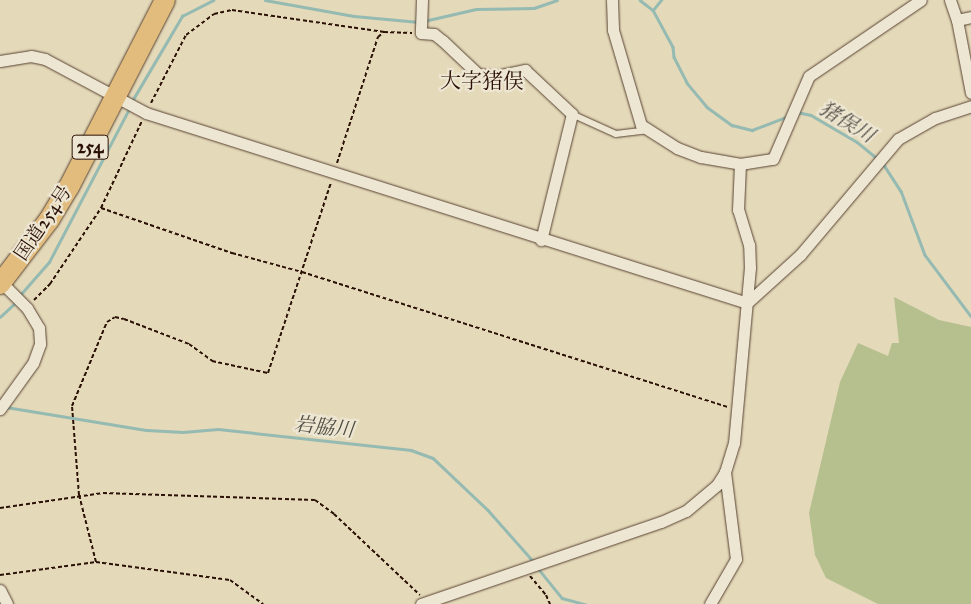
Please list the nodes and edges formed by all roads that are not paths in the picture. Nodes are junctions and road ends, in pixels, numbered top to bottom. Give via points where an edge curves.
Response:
1 (165, 0) edge
2 (422, 0) edge
3 (612, 0) edge
4 (920, 0) edge
5 (950, 0) edge
6 (971, 17) edge
7 (957, 20) junction
8 (0, 61) edge
9 (971, 93) edge
10 (114, 97) junction
11 (971, 106) edge
12 (572, 114) junction
13 (648, 130) junction
14 (740, 164) junction
15 (541, 240) junction
16 (0, 283) edge
17 (747, 303) junction
18 (0, 409) edge
19 (725, 472) junction
20 (0, 590) edge
21 (424, 603) edge
22 (7, 604) edge
23 (710, 604) edge

1 - 10 highway, 国道254号 / 254
2 - 12 street via 421,33 434,34 478,74 496,76 524,70
3 - 13 street via 612,30 641,125
4 - 14 street via 809,76 773,159
5 - 7 street
6 - 7 street
7 - 9 street
8 - 10 street via 31,56 44,59
10 - 15 street via 146,113
10 - 16 highway, 国道254号 / 254 via 49,220
11 - 17 street via 935,118 898,139 800,255
12 - 13 lane via 616,134
12 - 15 street
13 - 14 street via 677,148 701,157
14 - 17 street via 738,210 750,246
15 - 17 street
16 - 18 street via 27,308 39,328 40,344 33,362
17 - 19 street via 734,444
19 - 21 street via 704,498 686,511
19 - 23 street via 736,559
20 - 22 street

